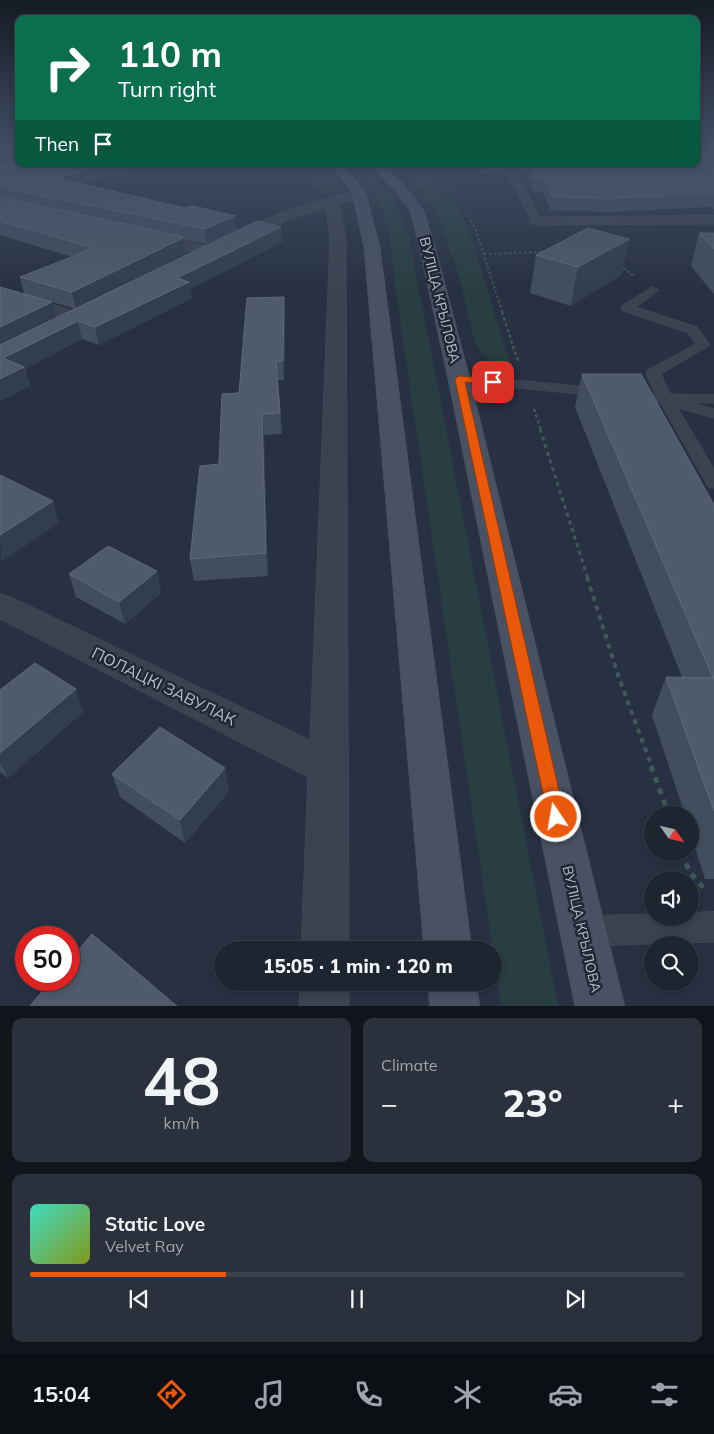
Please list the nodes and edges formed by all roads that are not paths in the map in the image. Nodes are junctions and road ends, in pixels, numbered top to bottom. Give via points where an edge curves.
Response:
1 (406, 196) edge
2 (524, 196) edge
3 (345, 197) junction
4 (714, 220) edge
5 (537, 221) joint
6 (133, 234) edge
7 (209, 251) junction
8 (183, 264) edge
9 (653, 290) road end
10 (0, 294) edge
11 (96, 309) edge
12 (78, 318) junction
13 (61, 327) edge
14 (459, 379) junction
15 (615, 394) edge
16 (645, 396) edge
17 (665, 398) junction
18 (714, 399) edge
19 (714, 414) edge
20 (714, 483) edge
21 (0, 605) edge
22 (329, 768) junction
23 (714, 927) edge
24 (582, 931) junction
25 (325, 941) edge
26 (447, 941) edge
27 (325, 991) edge
28 (453, 991) edge
29 (324, 1006) edge
30 (454, 1006) edge
31 (600, 1006) edge

1 - 14 main road, ВУЛІЦА КРЫЛОВА via 417,211
2 - 5 lane
3 - 7 street via 285,216
3 - 22 street via 338,240
3 - 26 main road via 372,247
4 - 5 street
6 - 7 street
7 - 8 street
9 - 17 lane via 626,308 693,330 702,345 653,373
10 - 12 street
11 - 12 street
12 - 13 street
14 - 15 lane
14 - 24 main road, ВУЛІЦА КРЫЛОВА
16 - 17 lane
17 - 18 lane
17 - 19 lane
17 - 20 lane
21 - 22 street, ПОЛАЦКІ ЗАВУЛАК
22 - 25 street
23 - 24 lane
24 - 31 main road, ВУЛІЦА КРЫЛОВА
27 - 29 street
28 - 30 main road

